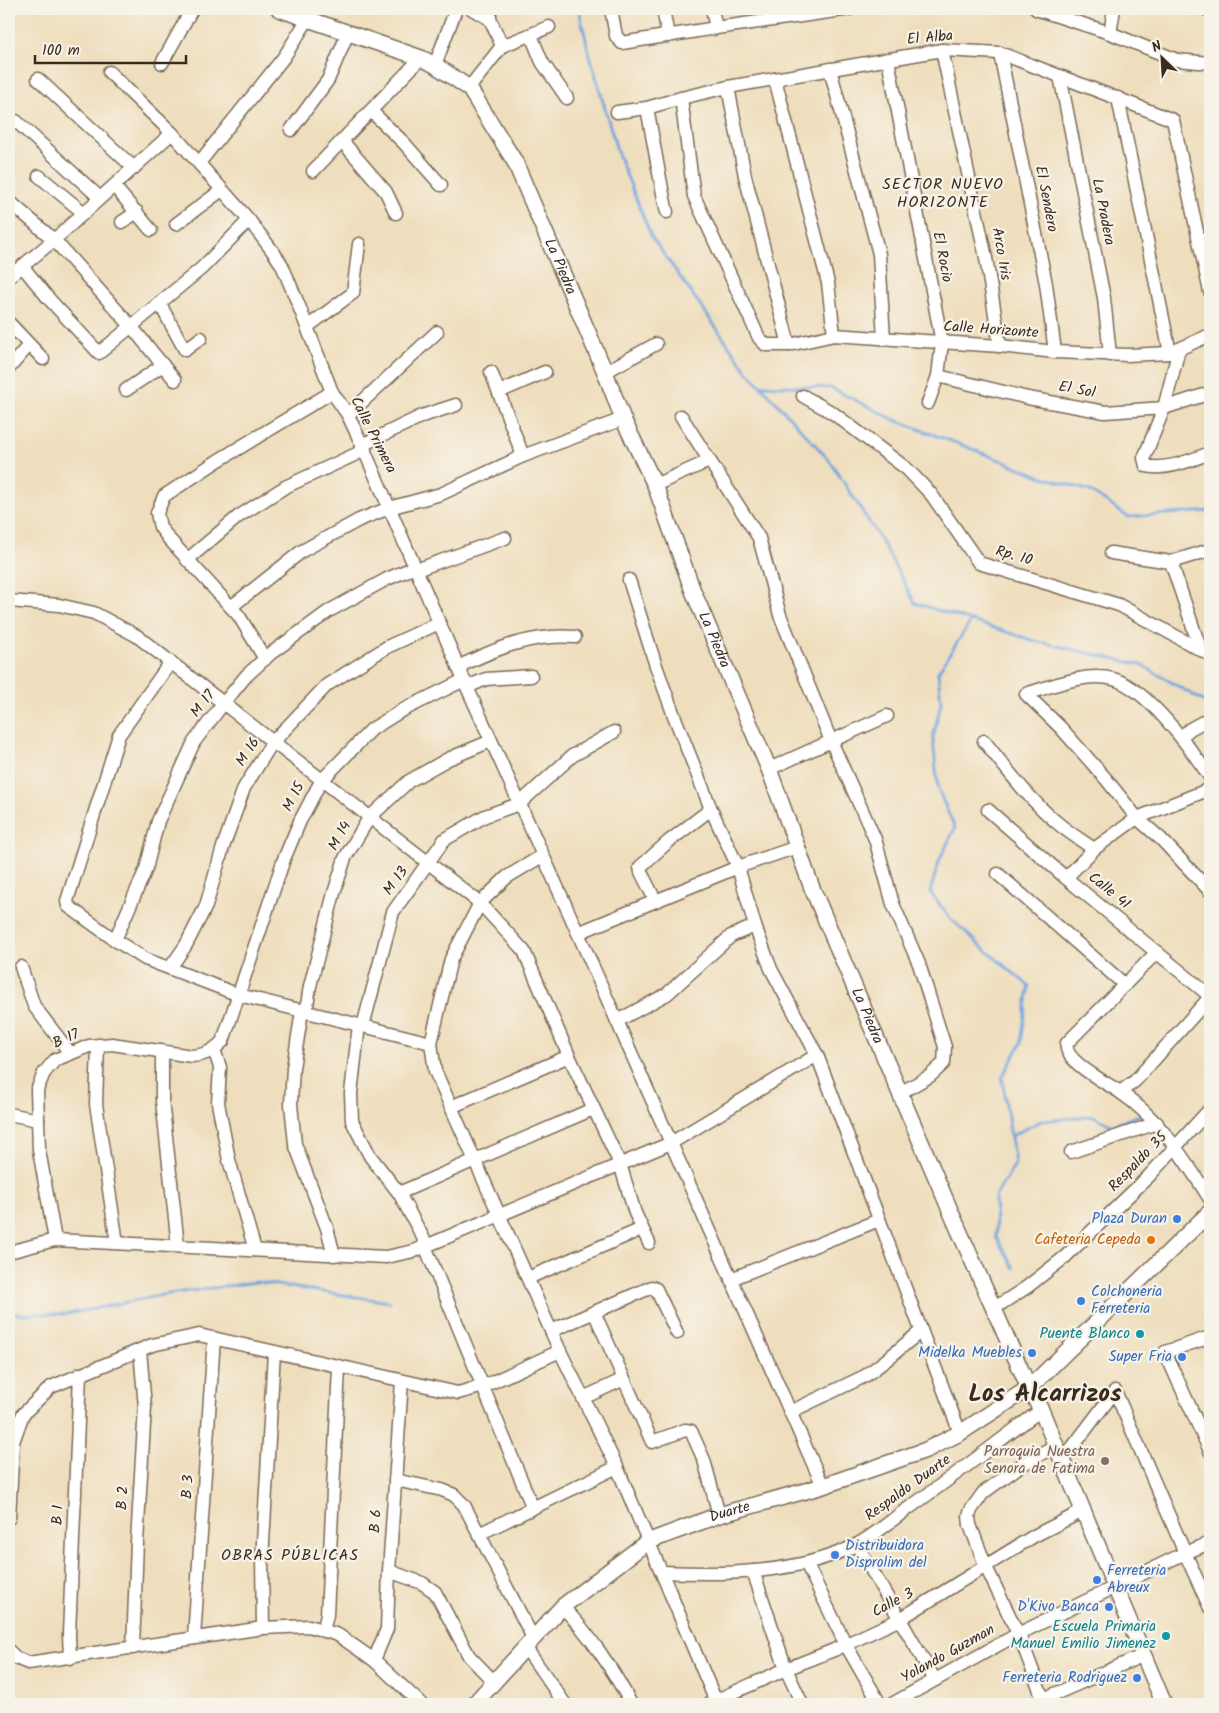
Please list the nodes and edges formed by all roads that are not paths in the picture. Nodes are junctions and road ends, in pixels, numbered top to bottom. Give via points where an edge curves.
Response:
1 (192, 9) edge
2 (279, 9) edge
3 (456, 9) edge
4 (472, 9) edge
5 (610, 9) edge
6 (663, 9) edge
7 (712, 9) edge
8 (850, 9) edge
9 (1036, 9) edge
10 (1114, 9) edge
11 (1205, 9) edge
12 (1210, 10) edge
13 (813, 12) edge
14 (490, 14) edge
15 (761, 15) edge
16 (308, 19) junction
17 (549, 27) dead end
18 (716, 28) junction
19 (348, 33) junction
20 (1110, 33) junction
21 (531, 34) junction
22 (668, 36) junction
23 (502, 46) junction
24 (942, 50) junction
25 (1000, 53) junction
26 (420, 58) junction
27 (888, 59) junction
28 (162, 63) dead end
29 (1210, 63) edge
30 (435, 65) junction
31 (830, 69) junction
32 (109, 72) dead end
33 (1060, 76) junction
34 (38, 79) dead end
35 (775, 79) junction
36 (728, 87) junction
37 (469, 88) junction
38 (567, 98) dead end
39 (681, 98) junction
40 (1118, 98) junction
41 (647, 108) junction
42 (370, 111) junction
43 (617, 112) dead end
44 (16, 121) dead end
45 (291, 130) dead end
46 (172, 133) junction
47 (342, 141) junction
48 (199, 163) junction
49 (134, 168) junction
50 (313, 171) dead end
51 (39, 176) dead end
52 (441, 185) dead end
53 (114, 186) junction
54 (222, 190) junction
55 (100, 198) junction
56 (9, 201) edge
57 (136, 212) junction
58 (667, 212) dead end
59 (84, 213) junction
60 (396, 213) dead end
61 (249, 220) junction
62 (122, 222) dead end
63 (176, 224) dead end
64 (151, 230) dead end
65 (54, 240) junction
66 (359, 244) dead end
67 (22, 267) junction
68 (9, 277) edge
69 (1210, 292) edge
70 (160, 304) junction
71 (9, 323) edge
72 (131, 326) junction
73 (307, 328) junction
74 (437, 332) dead end
75 (834, 335) junction
76 (1210, 335) edge
77 (202, 338) dead end
78 (884, 339) junction
79 (942, 343) junction
80 (656, 344) dead end
81 (789, 344) junction
82 (29, 345) junction
83 (1000, 346) junction
84 (1174, 351) junction
85 (1055, 352) junction
86 (1110, 355) junction
87 (43, 359) dead end
88 (163, 365) junction
89 (9, 368) edge
90 (491, 372) dead end
91 (545, 372) dead end
92 (605, 372) junction
93 (938, 376) junction
94 (175, 380) dead end
95 (126, 390) dead end
96 (332, 392) junction
97 (499, 392) junction
98 (1210, 394) edge
99 (803, 396) dead end
100 (928, 403) dead end
101 (456, 405) dead end
102 (1164, 408) junction
103 (348, 415) junction
104 (681, 416) dead end
105 (623, 419) junction
106 (363, 447) junction
107 (1210, 453) edge
108 (523, 456) junction
109 (710, 461) junction
110 (655, 485) junction
111 (389, 508) junction
112 (505, 538) dead end
113 (1210, 550) edge
114 (1111, 553) dead end
115 (187, 560) junction
116 (1171, 562) junction
117 (416, 569) junction
118 (629, 580) dead end
119 (9, 601) edge
120 (231, 607) junction
121 (439, 623) junction
122 (575, 636) dead end
123 (1210, 639) edge
124 (1205, 652) edge
125 (265, 659) junction
126 (170, 663) junction
127 (458, 667) junction
128 (531, 676) dead end
129 (465, 684) junction
130 (223, 704) junction
131 (887, 716) dead end
132 (1210, 718) edge
133 (614, 732) dead end
134 (1181, 737) junction
135 (491, 741) junction
136 (831, 741) junction
137 (984, 741) dead end
138 (272, 742) junction
139 (768, 769) junction
140 (1210, 776) edge
141 (321, 781) junction
142 (1210, 790) edge
143 (519, 804) junction
144 (711, 809) junction
145 (988, 810) dead end
146 (369, 818) junction
147 (1136, 818) junction
148 (797, 847) junction
149 (1094, 850) junction
150 (542, 856) junction
151 (428, 863) junction
152 (738, 867) junction
153 (998, 874) dead end
154 (1066, 878) junction
155 (1210, 891) edge
156 (655, 900) junction
157 (480, 904) junction
158 (755, 926) junction
159 (578, 933) junction
160 (115, 940) junction
161 (1157, 952) junction
162 (21, 967) dead end
163 (170, 968) junction
164 (1125, 985) junction
165 (239, 996) junction
166 (1210, 996) edge
167 (304, 1011) junction
168 (617, 1021) junction
169 (362, 1025) junction
170 (431, 1043) junction
171 (98, 1045) junction
172 (214, 1050) junction
173 (162, 1051) junction
174 (70, 1053) junction
175 (568, 1056) junction
176 (817, 1056) junction
177 (1120, 1092) junction
178 (900, 1094) junction
179 (451, 1108) junction
180 (593, 1109) junction
181 (1210, 1109) edge
182 (9, 1114) edge
183 (38, 1120) junction
184 (1157, 1123) junction
185 (671, 1143) junction
186 (1176, 1147) junction
187 (1071, 1152) dead end
188 (475, 1161) junction
189 (620, 1164) junction
190 (399, 1193) junction
191 (1210, 1199) edge
192 (1210, 1212) edge
193 (499, 1214) junction
194 (879, 1220) junction
195 (642, 1229) junction
196 (56, 1240) junction
197 (117, 1243) junction
198 (649, 1243) dead end
199 (178, 1246) junction
200 (426, 1246) junction
201 (255, 1250) junction
202 (9, 1252) edge
203 (334, 1254) junction
204 (528, 1278) junction
205 (731, 1279) junction
206 (993, 1309) junction
207 (594, 1312) junction
208 (551, 1331) junction
209 (921, 1331) junction
210 (676, 1333) dead end
211 (1210, 1337) edge
212 (214, 1338) junction
213 (140, 1350) junction
214 (560, 1351) junction
215 (274, 1352) junction
216 (339, 1367) junction
217 (80, 1374) junction
218 (624, 1379) junction
219 (402, 1381) junction
220 (484, 1386) junction
221 (1029, 1388) junction
222 (583, 1398) junction
223 (1041, 1410) junction
224 (790, 1412) junction
225 (960, 1433) junction
226 (1056, 1445) junction
227 (1210, 1451) edge
228 (1062, 1461) junction
229 (617, 1467) junction
230 (395, 1480) junction
231 (823, 1486) junction
232 (532, 1506) junction
233 (9, 1511) edge
234 (1083, 1511) junction
235 (719, 1516) junction
236 (9, 1518) edge
237 (479, 1534) junction
238 (647, 1542) junction
239 (1210, 1543) edge
240 (857, 1545) junction
241 (1184, 1553) junction
242 (806, 1563) junction
243 (986, 1567) junction
244 (389, 1571) junction
245 (754, 1571) junction
246 (662, 1572) junction
247 (1114, 1587) junction
248 (562, 1607) junction
249 (1210, 1608) edge
250 (900, 1619) junction
251 (264, 1628) junction
252 (324, 1631) junction
253 (1018, 1634) junction
254 (194, 1638) junction
255 (529, 1643) junction
256 (846, 1645) junction
257 (133, 1648) junction
258 (9, 1651) edge
259 (1144, 1655) junction
260 (70, 1658) junction
261 (374, 1660) junction
262 (786, 1669) junction
263 (935, 1680) junction
264 (494, 1682) junction
265 (1040, 1702) edge
266 (713, 1703) edge
267 (421, 1704) edge
268 (474, 1704) edge
269 (566, 1704) edge
270 (632, 1704) edge
271 (802, 1704) edge
272 (880, 1704) edge
273 (892, 1704) edge
274 (1164, 1704) edge

1 - 28 street
2 - 16 street, La Piedra
3 - 30 street
4 - 14 street
5 - 22 street via 616,36 622,43
6 - 22 street
7 - 18 street
8 - 13 street
9 - 20 street
10 - 20 street
11 - 12 street
13 - 15 street
14 - 23 street
15 - 18 street
16 - 19 street, La Piedra
16 - 48 street via 284,57
17 - 21 street
18 - 22 street
19 - 26 street, La Piedra
19 - 45 street via 328,80
20 - 29 street via 1177,60
21 - 23 street
21 - 38 street via 542,62
23 - 37 street
24 - 25 street, El Alba
24 - 27 street, El Alba
24 - 83 street, Arco Iris via 986,258
25 - 33 street, El Alba
25 - 85 street, El Sendero via 1046,284
26 - 30 street, La Piedra
26 - 42 street
27 - 31 street, El Alba
27 - 79 street, El Rocio
30 - 37 street, La Piedra
31 - 35 street, El Alba
31 - 78 street via 879,254
32 - 46 street, Calle Primera
33 - 40 street, El Alba
33 - 86 street, La Pradera via 1104,298
34 - 49 street
35 - 36 street, El Alba
35 - 75 street via 828,283
36 - 39 street, El Alba
36 - 81 street via 745,176
37 - 92 street, La Piedra via 515,162
39 - 41 street, El Alba
39 - 81 street, Calle Horizonte via 694,196 759,338 766,344
40 - 69 street, El Alba via 1173,120
40 - 84 street
41 - 43 street, El Alba
41 - 58 street
42 - 47 street
42 - 52 street
44 - 55 street
46 - 48 street, Calle Primera
46 - 49 street
47 - 50 street
47 - 60 street via 386,192
48 - 54 street, Calle Primera
49 - 53 street
51 - 59 street
53 - 55 street
53 - 57 street
54 - 61 street, Calle Primera
54 - 63 street
55 - 59 street
56 - 65 street
57 - 62 street
57 - 64 street
59 - 65 street
61 - 70 street via 202,268
61 - 73 street, Calle Primera via 282,265
65 - 67 street
65 - 72 street
66 - 73 street via 353,293
67 - 68 street
67 - 72 street via 97,353
70 - 72 street
70 - 77 street via 185,350
71 - 82 street
72 - 88 street
73 - 96 street, Calle Primera
74 - 103 street
75 - 78 street, Calle Horizonte
75 - 81 street, Calle Horizonte
76 - 84 street, Calle Horizonte
78 - 79 street, Calle Horizonte
79 - 83 street, Calle Horizonte
79 - 93 street, El Rocio
80 - 92 street
82 - 87 street
82 - 89 street
83 - 85 street, Calle Horizonte
84 - 86 street, Calle Horizonte
84 - 102 street
85 - 86 street, Calle Horizonte
88 - 94 street
88 - 95 street
90 - 97 street
91 - 97 street
92 - 105 street, La Piedra
93 - 100 street, El Rocio
93 - 102 street, El Sol via 1028,398 1105,412
96 - 103 street, Calle Primera
96 - 115 street via 164,496 156,513 160,527
97 - 108 street
98 - 102 street, El Sol
99 - 124 street, Rp. 10 via 833,413 907,469 931,494 980,563 1119,605
101 - 106 street via 422,416
102 - 107 street via 1144,458 1146,466 1154,468
103 - 106 street, Calle Primera
104 - 109 street
105 - 108 street
105 - 110 street, La Piedra
106 - 111 street, Calle Primera
106 - 115 street via 285,487 239,516
108 - 111 street via 441,494
109 - 110 street
109 - 136 street via 759,538 780,615
110 - 139 street, La Piedra via 693,591
111 - 117 street, Calle Primera
111 - 120 street via 359,520 302,551
112 - 117 street, M 17
113 - 116 street
114 - 116 street
115 - 120 street
116 - 124 street
117 - 121 street, Calle Primera
117 - 125 street, M 17 via 387,579 329,610
118 - 144 street via 655,663
119 - 126 street via 94,612 137,636
120 - 125 street
121 - 127 street, Calle Primera
121 - 138 street, M 16 via 387,647 327,686
122 - 127 street via 556,636 508,645
123 - 124 street via 1206,640
125 - 130 street, M 17
126 - 130 street
126 - 160 street via 119,735 67,901 68,906
127 - 129 street, Calle Primera
128 - 129 street, M 15
129 - 135 street, Calle Primera
129 - 141 street, M 15 via 401,711 372,729
130 - 138 street
130 - 160 street, M 17 via 194,742 158,821 146,869
131 - 136 street
132 - 134 street
133 - 143 street via 572,756
134 - 140 street
134 - 147 street via 1161,713 1126,684 1113,679 1075,680 1026,694 1061,728
135 - 143 street, Calle Primera
135 - 146 street, M 14 via 409,781
136 - 139 street
136 - 178 street via 875,839 893,904 919,964 945,1047 944,1063 930,1076
137 - 149 street via 1040,807
138 - 141 street
138 - 163 street, M 16 via 244,788 206,906
139 - 148 street, La Piedra
141 - 146 street
141 - 165 street, M 15 via 284,859
142 - 147 street
143 - 150 street, Calle Primera
143 - 151 street, M 13 via 485,816 444,840
144 - 152 street
144 - 156 street via 640,867
145 - 154 street, Calle 41
146 - 151 street
146 - 167 street, M 14 via 345,858
147 - 149 street
147 - 155 street
148 - 152 street
148 - 178 street, La Piedra
149 - 154 street
150 - 157 street via 507,877
150 - 159 street, Calle Primera
151 - 157 street
151 - 169 street, M 13 via 393,912
152 - 156 street
152 - 158 street
153 - 164 street
154 - 161 street, Calle 41
156 - 159 street
157 - 170 street via 451,958
157 - 175 street via 524,952
158 - 168 street via 731,936 667,994
158 - 176 street via 771,969
159 - 168 street, Calle Primera
160 - 163 street via 145,959
161 - 164 street
161 - 166 street, Calle 41
162 - 174 street via 34,1006
163 - 165 street
164 - 177 street via 1067,1043 1066,1048 1067,1053 1089,1072
165 - 167 street
165 - 172 street via 223,1041
166 - 177 street via 1135,1081
167 - 169 street
167 - 203 street, M 14 via 293,1068 291,1104 295,1144
168 - 185 street, Calle Primera
169 - 170 street
169 - 190 street, M 13 via 351,1093 352,1121 370,1156
170 - 179 street via 435,1071
171 - 173 street, B 17
171 - 174 street, B 17
171 - 197 street via 96,1104
172 - 173 street, B 17 via 192,1056
172 - 201 street via 220,1067 218,1104 229,1160
173 - 199 street via 162,1100
174 - 183 street, B 17 via 55,1060 44,1073 36,1090
175 - 179 street
175 - 180 street
176 - 185 street
176 - 194 street
177 - 184 street
178 - 206 street, La Piedra
179 - 188 street
180 - 188 street
180 - 189 street
181 - 186 street, Respaldo 35
182 - 183 street
183 - 196 street, B 17 via 39,1150
184 - 186 street
184 - 187 street
185 - 189 street
185 - 205 street, Calle Primera
186 - 191 street
186 - 206 street, Respaldo 35 via 1064,1257
188 - 190 street
188 - 193 street
189 - 193 street
189 - 195 street
190 - 200 street, M 13
192 - 221 street, Duarte
193 - 200 street
193 - 204 street
194 - 205 street
194 - 209 street
195 - 198 street
195 - 204 street
196 - 197 street
196 - 202 street
197 - 199 street
199 - 201 street
200 - 203 street via 386,1257
200 - 220 street, M 13
201 - 203 street
204 - 208 street
205 - 224 street, Calle Primera
206 - 221 street, La Piedra
207 - 208 street
207 - 210 street via 652,1287 656,1289
207 - 218 street
208 - 214 street
209 - 224 street via 865,1376
209 - 225 street
211 - 227 street via 1165,1352
212 - 213 street via 199,1335
212 - 215 street
212 - 254 street, B 3
213 - 217 street
213 - 257 street, B 2 via 145,1407
214 - 220 street
214 - 222 street
215 - 216 street
215 - 251 street via 262,1560
216 - 219 street
216 - 252 street
217 - 233 street via 50,1387 23,1414 14,1442
217 - 260 street, B 1
218 - 222 street
218 - 235 street via 652,1442 685,1430 691,1431 704,1460
219 - 220 street via 458,1393
219 - 230 street, B 6
220 - 232 street, M 13
221 - 223 street
221 - 225 street, Duarte
222 - 229 street
223 - 226 street
223 - 240 street, Respaldo Duarte
224 - 231 street, Calle Primera
225 - 231 street, Duarte via 926,1450
226 - 228 street
226 - 243 street via 1020,1466 983,1494 971,1510 970,1525
228 - 234 street
228 - 241 street via 1116,1391
229 - 232 street
229 - 238 street
230 - 237 street via 454,1495 464,1505
230 - 244 street, B 6
231 - 235 street, Duarte
232 - 237 street
233 - 236 street
234 - 243 street, Calle 3 via 1034,1536
234 - 247 street
235 - 238 street, Duarte
237 - 255 street
238 - 246 street
238 - 248 street, Duarte
239 - 241 street, Yolando Guzman
240 - 242 street, Respaldo Duarte
240 - 250 street
241 - 247 street, Yolando Guzman
241 - 249 street
242 - 245 street, Respaldo Duarte
242 - 256 street
243 - 250 street, Calle 3
243 - 253 street
244 - 261 street, B 6 via 387,1629
244 - 264 street via 422,1583 435,1592 469,1656
245 - 246 street, Respaldo Duarte via 713,1574
245 - 262 street
246 - 266 street
247 - 253 street, Yolando Guzman
247 - 259 street
248 - 255 street, Duarte
248 - 270 street via 576,1620
250 - 256 street, Calle 3
250 - 263 street
251 - 252 street via 308,1626
251 - 254 street
252 - 261 street via 338,1636
253 - 263 street, Yolando Guzman
253 - 265 street
254 - 257 street
255 - 264 street, Duarte
255 - 269 street
256 - 262 street, Calle 3
256 - 272 street
257 - 260 street
258 - 260 street via 28,1664
259 - 265 street
259 - 274 street
261 - 267 street
262 - 266 street, Calle 3
262 - 271 street
263 - 273 street, Yolando Guzman
264 - 268 street, Duarte

